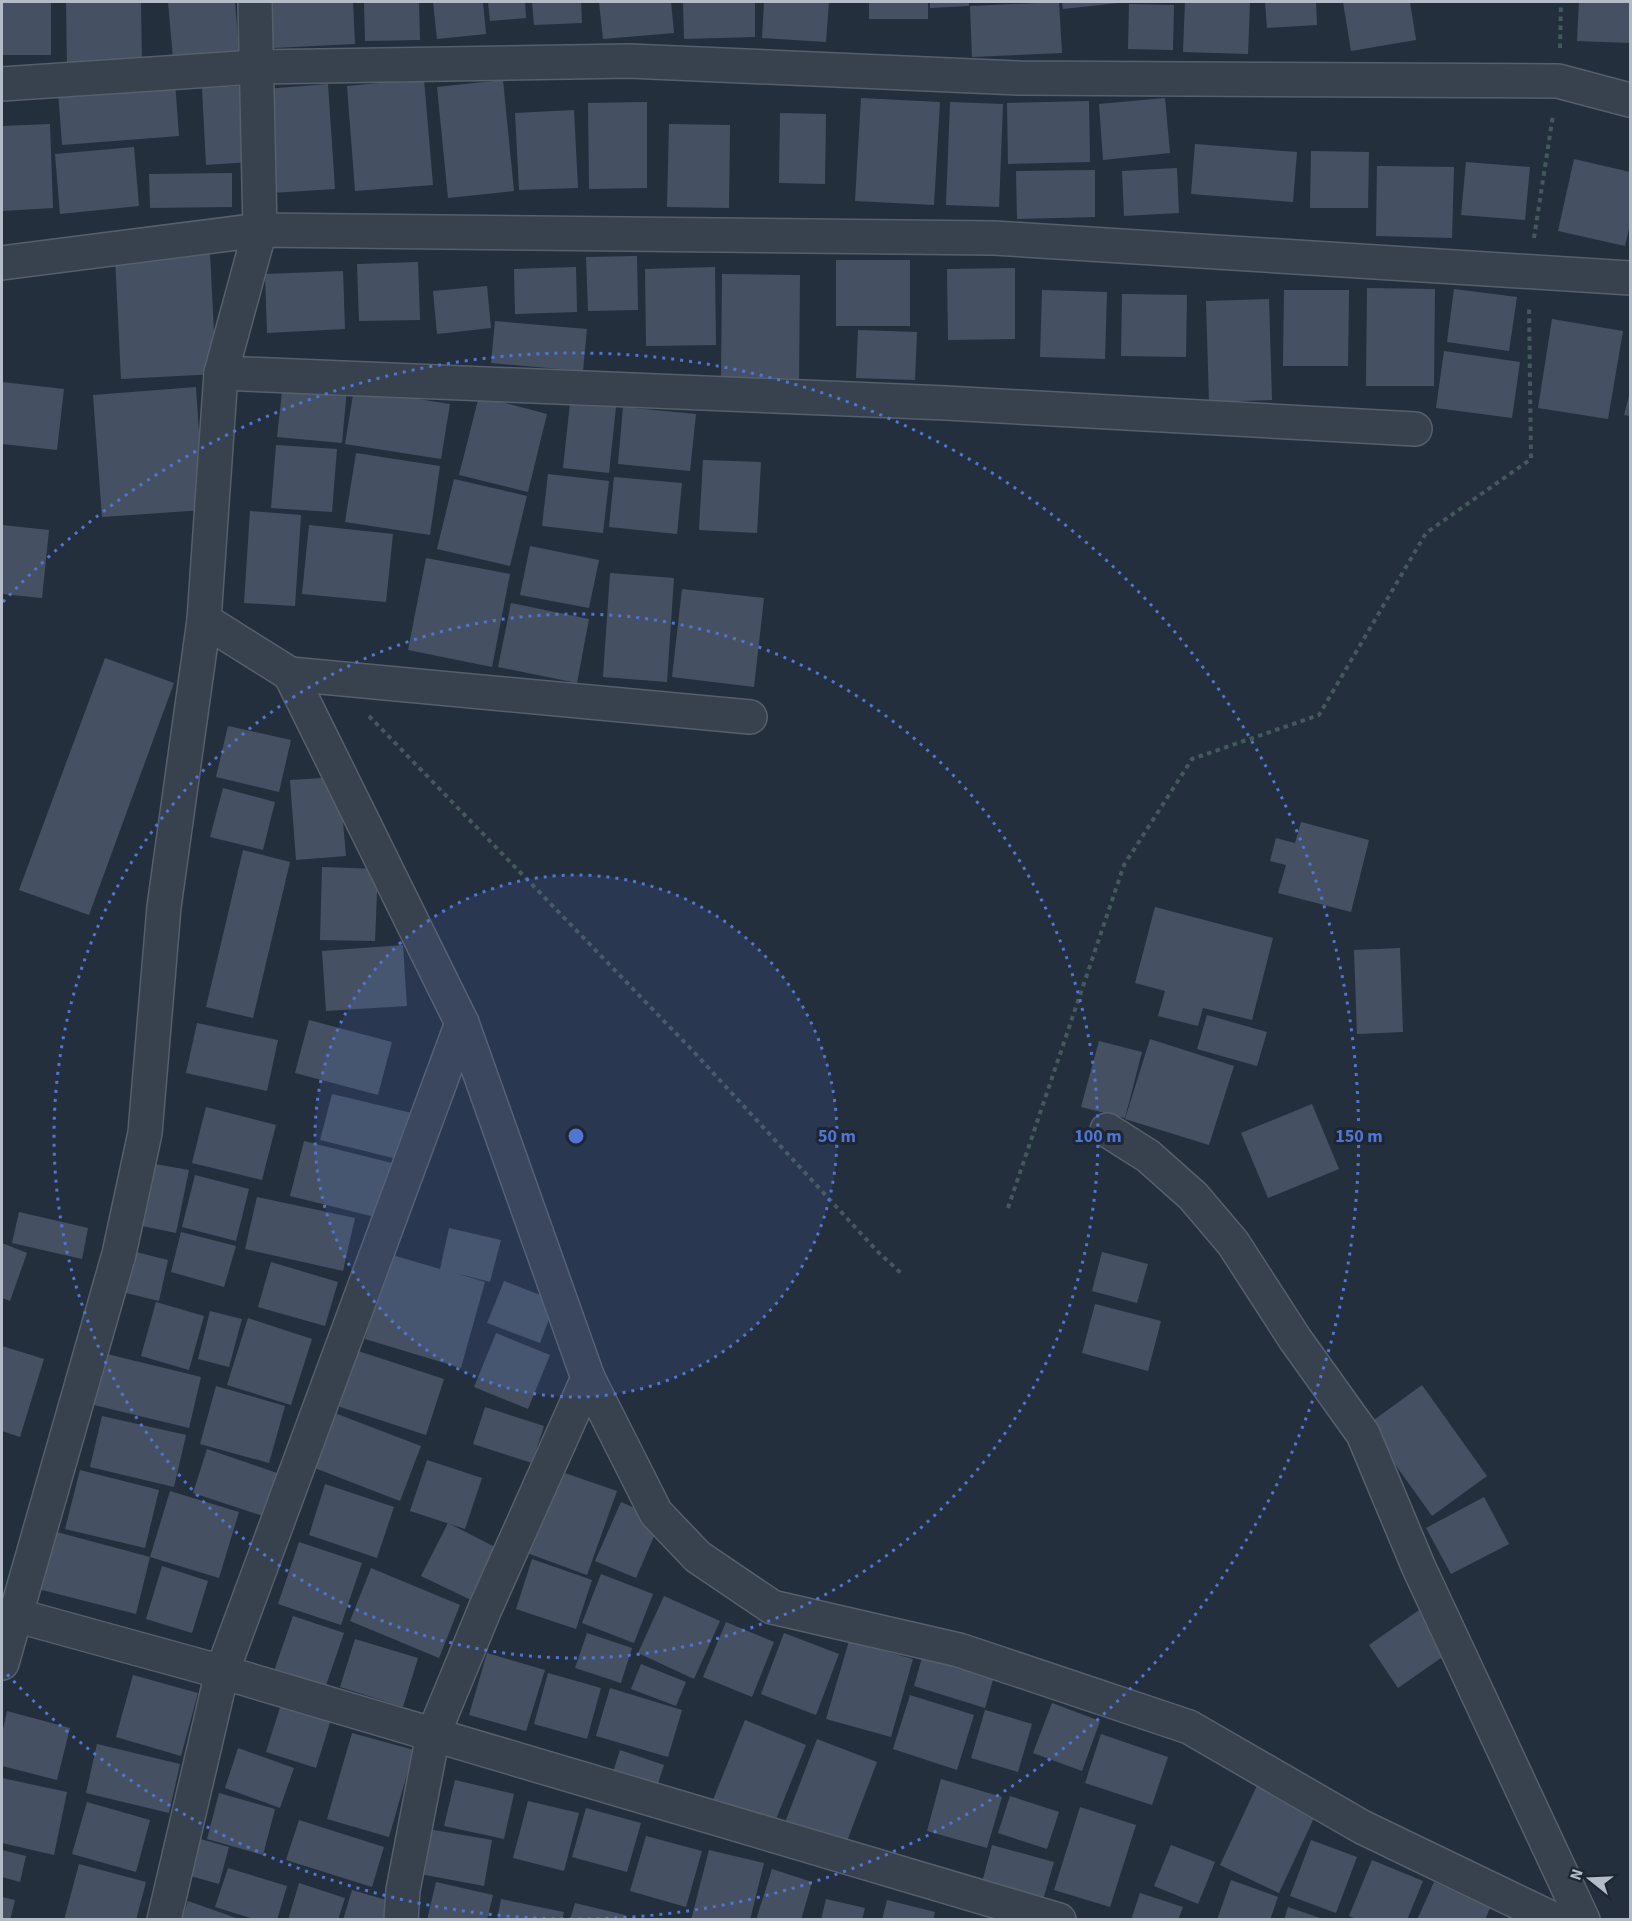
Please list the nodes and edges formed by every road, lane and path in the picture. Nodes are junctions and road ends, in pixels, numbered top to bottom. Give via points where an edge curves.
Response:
1 (255, 2) edge
2 (1561, 2) edge
3 (256, 67) junction
4 (1558, 81) junction
5 (2, 84) edge
6 (1630, 100) edge
7 (260, 230) junction
8 (2, 263) edge
9 (1529, 271) junction
10 (1630, 278) edge
11 (221, 373) junction
12 (1415, 429) dead end
13 (204, 620) junction
14 (290, 674) junction
15 (333, 678) junction
16 (750, 717) dead end
17 (462, 1023) junction
18 (1107, 1130) dead end
19 (1008, 1208) dead end
20 (902, 1274) dead end
21 (588, 1378) junction
22 (15, 1616) junction
23 (2, 1663) edge
24 (222, 1672) junction
25 (433, 1735) junction
26 (164, 1920) edge
27 (401, 1920) edge
28 (1059, 1920) edge
29 (1555, 1920) edge
30 (1583, 1920) edge

1 - 3 street
2 - 4 path
3 - 4 street via 629,61 1019,78
3 - 5 street
3 - 7 street
4 - 6 street
4 - 9 path
7 - 8 street
7 - 9 street via 994,238
7 - 11 street
9 - 10 street
9 - 19 path via 1531,459 1426,533 1319,715 1192,759 1124,865
11 - 12 street via 935,403
11 - 13 street
13 - 14 street
13 - 22 street via 165,907 145,1133 119,1254
14 - 15 street
14 - 17 street
15 - 16 street
15 - 20 path
17 - 21 street
17 - 24 street
18 - 30 street via 1148,1156 1193,1196 1233,1243 1363,1434 1419,1568
21 - 25 street
21 - 29 street via 656,1513 698,1557 772,1607 959,1650 1189,1727 1362,1827
22 - 23 street
22 - 24 street
24 - 25 street
24 - 26 street
25 - 27 street via 403,1890
25 - 28 street

